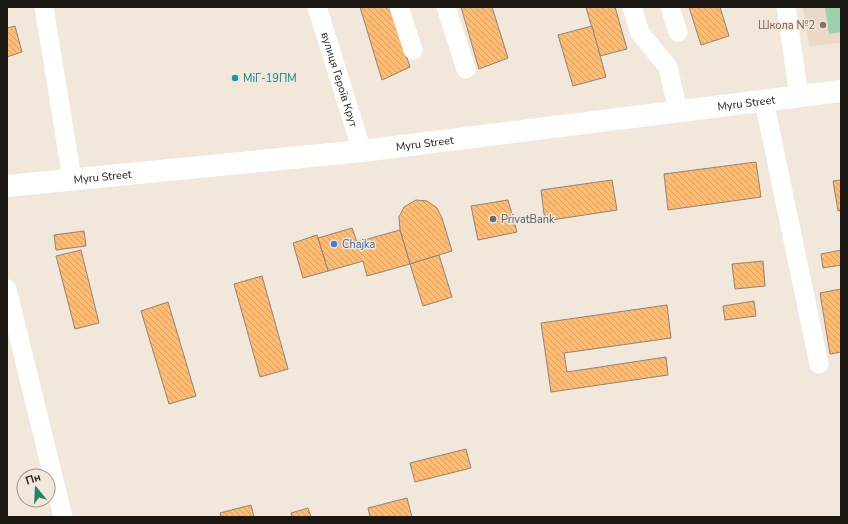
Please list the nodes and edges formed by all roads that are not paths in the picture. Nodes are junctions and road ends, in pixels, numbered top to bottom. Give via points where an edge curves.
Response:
1 (44, 7) edge
2 (318, 7) edge
3 (399, 7) edge
4 (446, 7) edge
5 (632, 7) edge
6 (670, 7) edge
7 (786, 7) edge
8 (678, 32) dead end
9 (413, 50) dead end
10 (466, 69) dead end
11 (841, 91) edge
12 (799, 96) junction
13 (764, 101) junction
14 (678, 111) junction
15 (362, 151) junction
16 (72, 179) junction
17 (7, 186) edge
18 (7, 289) edge
19 (819, 364) dead end
20 (63, 517) edge

1 - 16 street
2 - 15 street, вулиця Героїв Крут
3 - 9 street
4 - 10 street
5 - 14 street via 640,33 668,67
6 - 8 street
7 - 12 street
11 - 12 main road, Myru Street
12 - 13 main road, Myru Street
13 - 14 main road, Myru Street
13 - 19 street
14 - 15 main road, Myru Street
15 - 16 main road, Myru Street
16 - 17 main road, Myru Street
18 - 20 street

